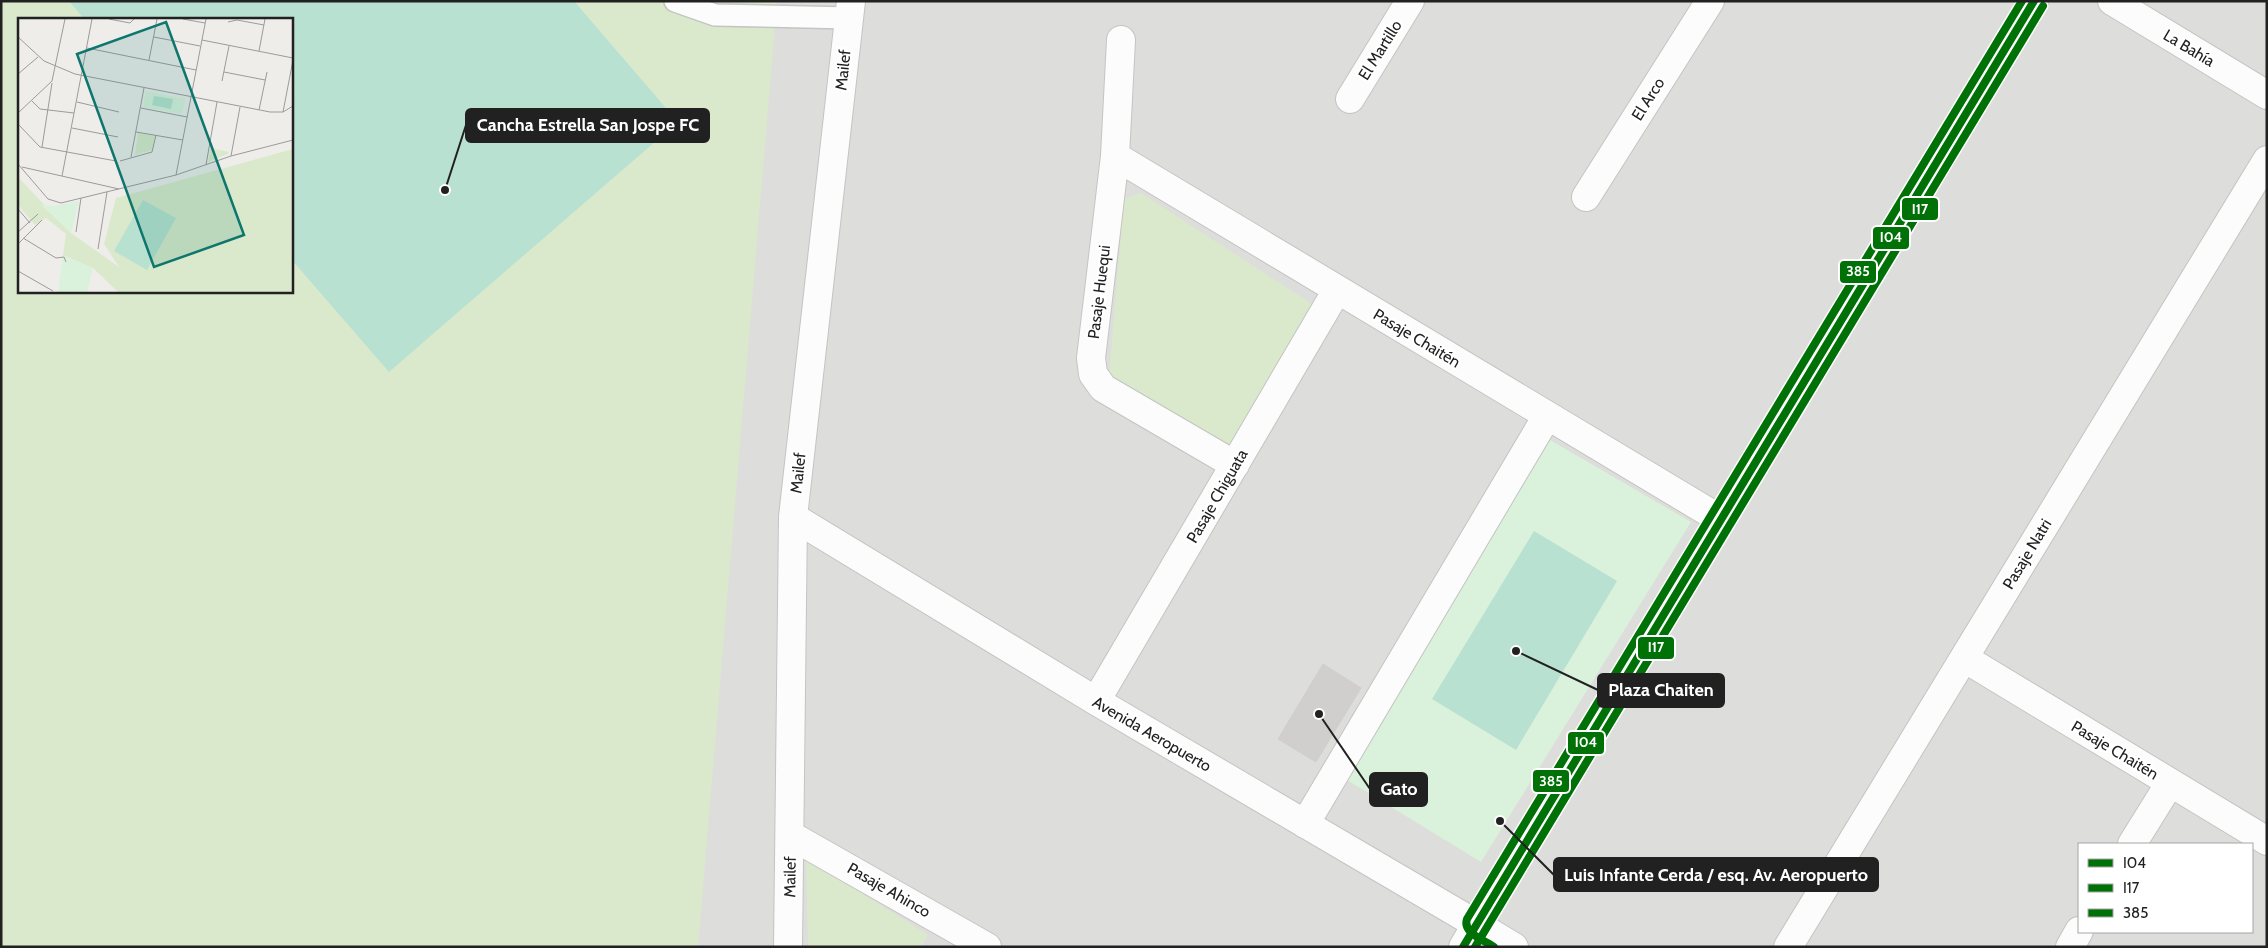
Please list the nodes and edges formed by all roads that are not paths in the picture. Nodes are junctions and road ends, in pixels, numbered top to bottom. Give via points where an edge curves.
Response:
1 (675, 1) edge
2 (1410, 1) edge
3 (1710, 1) edge
4 (2034, 1) edge
5 (2112, 1) edge
6 (850, 10) edge
7 (1122, 40) dead end
8 (2267, 95) edge
9 (1350, 99) dead end
10 (1115, 156) junction
11 (2267, 160) edge
12 (1586, 197) dead end
13 (1338, 290) junction
14 (1547, 416) junction
15 (1235, 465) junction
16 (793, 517) junction
17 (1720, 519) junction
18 (1964, 658) junction
19 (1096, 702) junction
20 (2170, 783) junction
21 (1305, 824) junction
22 (790, 835) junction
23 (2267, 841) edge
24 (2133, 843) edge
25 (1476, 924) junction
26 (2078, 933) edge
27 (788, 947) edge
28 (987, 947) edge
29 (1463, 947) edge
30 (1514, 947) edge
31 (1788, 947) edge
32 (2070, 947) edge

1 - 6 lane via 715,16
2 - 9 street, El Martillo
3 - 12 street, El Arco
4 - 17 street
5 - 8 street, La Bahía
6 - 16 street, Mailef
7 - 10 street, Pasaje Huequi
10 - 13 street, Pasaje Chaitén
10 - 15 street, Pasaje Huequi via 1092,358 1093,374 1103,388
11 - 18 street, Pasaje Natri
13 - 14 street, Pasaje Chaitén
13 - 15 street, Pasaje Chiguata
14 - 17 street, Pasaje Chaitén
14 - 21 street
15 - 19 street, Pasaje Chiguata
16 - 19 street, Avenida Aeropuerto
16 - 22 street, Mailef
17 - 25 street
18 - 20 street, Pasaje Chaitén
18 - 31 street, Pasaje Natri
19 - 21 street, Avenida Aeropuerto
20 - 23 street, Pasaje Chaitén
20 - 24 street
21 - 25 street, Avenida Aeropuerto
22 - 27 street, Mailef
22 - 28 street, Pasaje Ahinco
25 - 29 street
25 - 30 street, Avenida Aeropuerto
26 - 32 street

